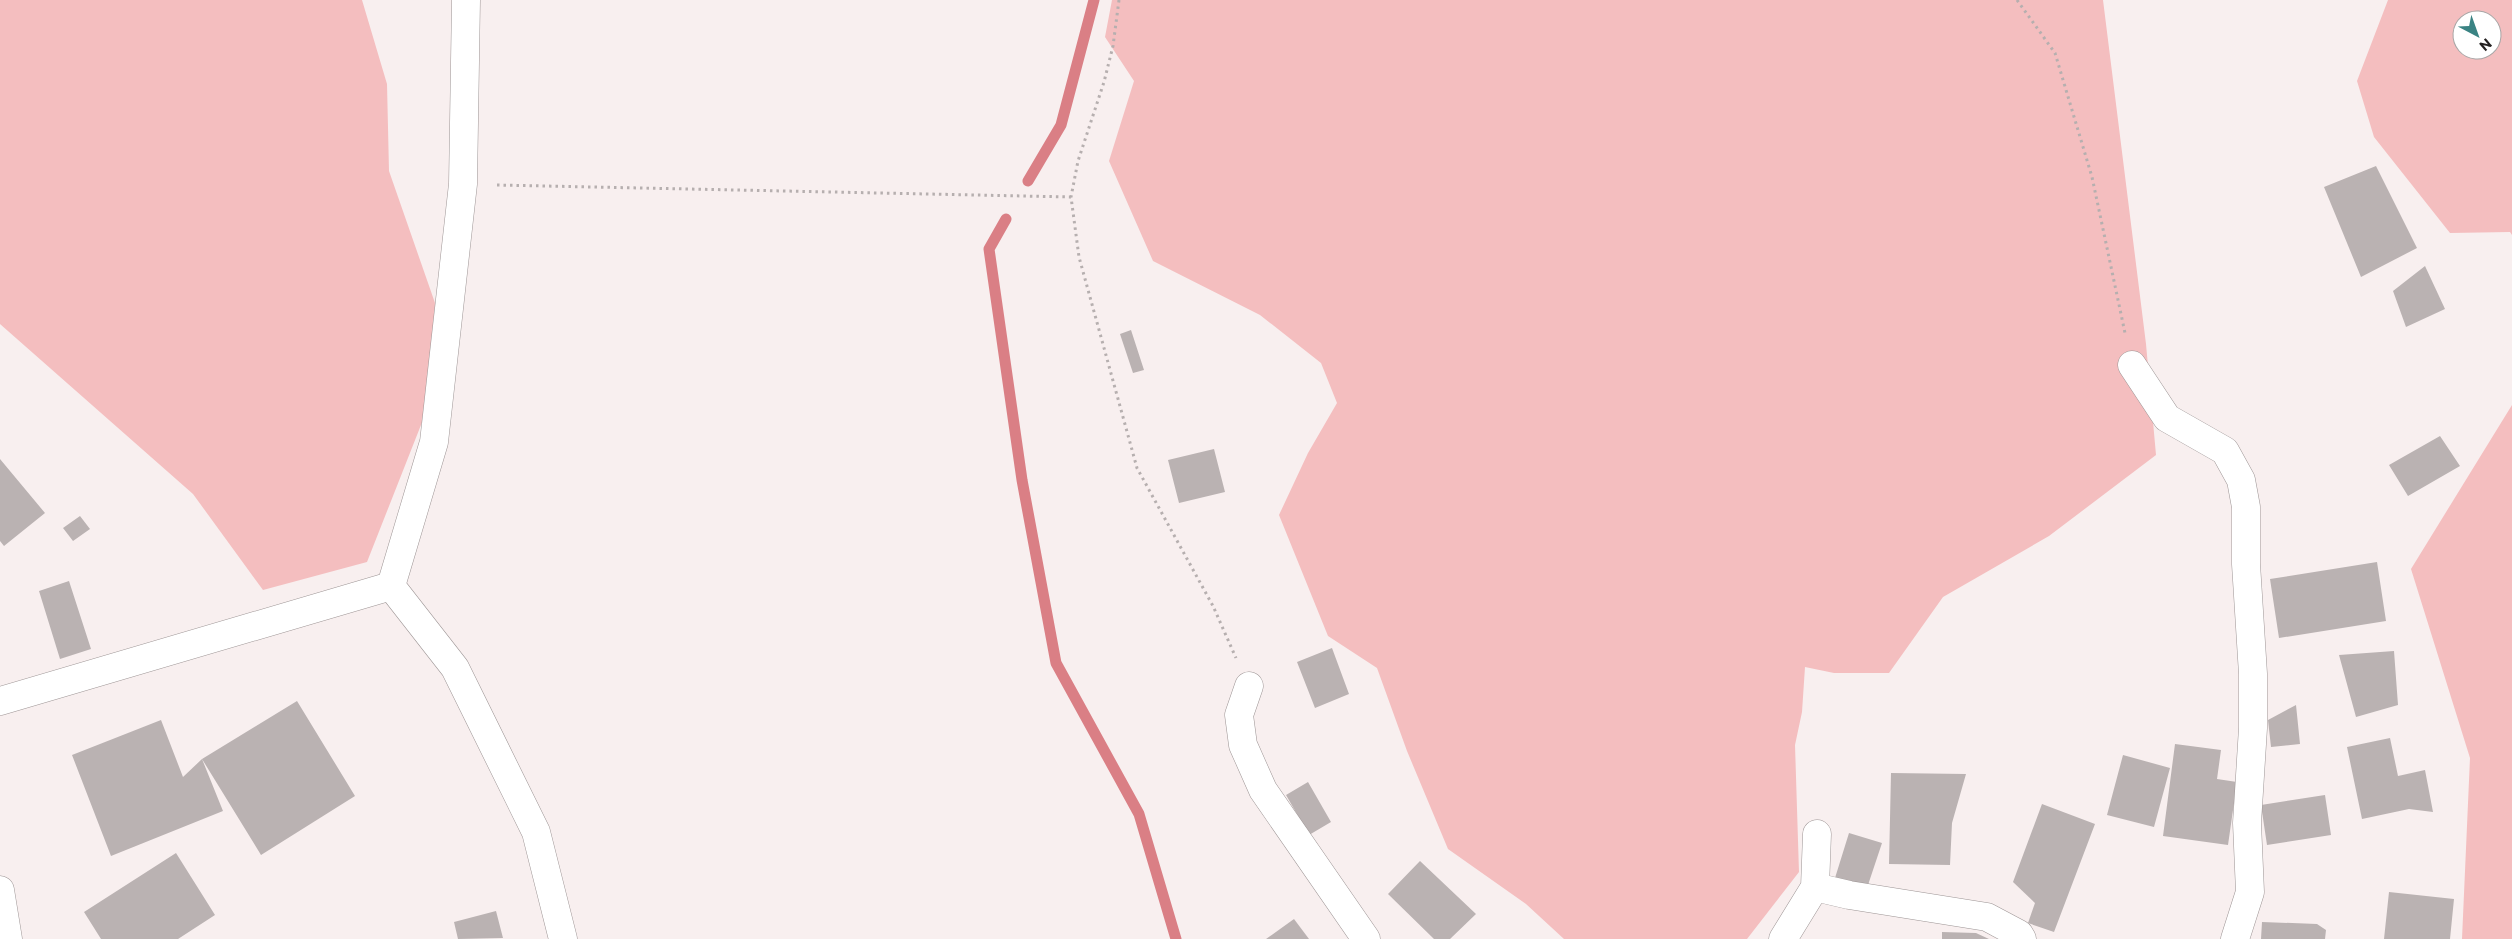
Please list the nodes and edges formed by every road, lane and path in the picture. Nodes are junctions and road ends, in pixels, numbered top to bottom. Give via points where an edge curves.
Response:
1 (466, 0) edge
2 (1119, 0) edge
3 (2017, 0) edge
4 (463, 184) junction
5 (1071, 197) junction
6 (2132, 364) joint
7 (391, 586) junction
8 (1249, 686) joint
9 (0, 701) edge
10 (1817, 834) dead end
11 (1815, 886) junction
12 (0, 890) edge
13 (8, 939) edge
14 (563, 939) edge
15 (1366, 939) edge
16 (1783, 939) edge
17 (2022, 939) edge
18 (2235, 939) edge

1 - 4 street
2 - 5 path via 1109,64 1078,161
3 - 6 path via 2055,53 2092,177
4 - 5 path
4 - 7 street via 434,442
5 - 8 path via 1079,257 1137,468 1213,606
6 - 18 street via 2167,418 2225,451 2241,480 2246,507 2253,728 2246,822 2250,892
7 - 9 street
7 - 14 street via 455,668 536,832
8 - 15 street via 1240,715 1243,745 1263,790
10 - 11 street
11 - 16 street
11 - 17 street via 1848,895 1987,917 2019,934
12 - 13 street

